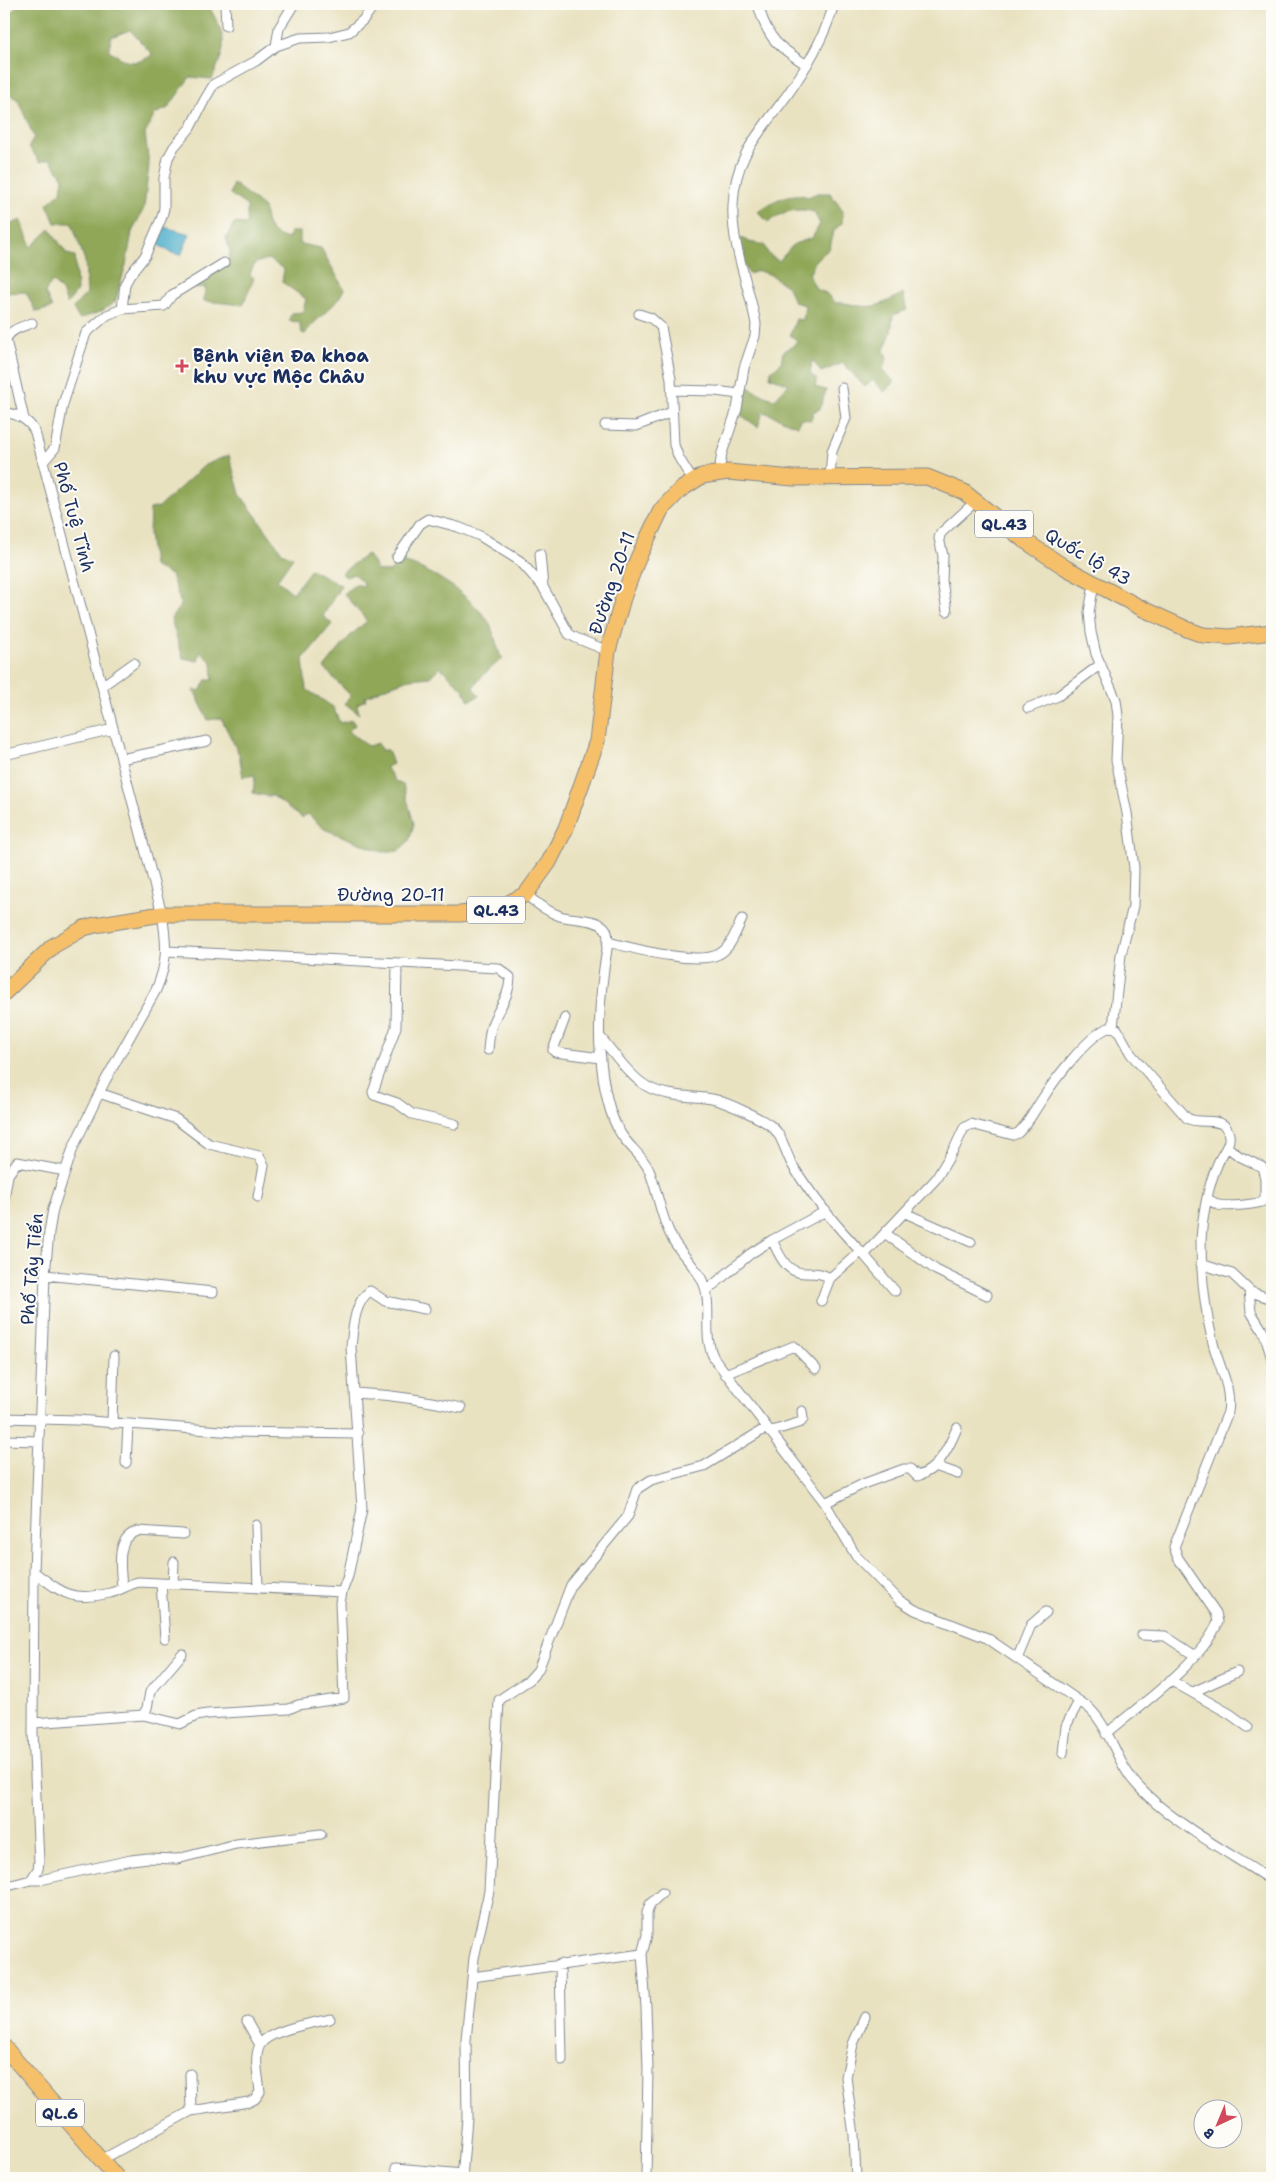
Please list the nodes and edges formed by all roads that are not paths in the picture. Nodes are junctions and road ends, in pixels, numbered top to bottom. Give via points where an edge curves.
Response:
1 (225, 4) edge
2 (294, 4) edge
3 (375, 4) edge
4 (834, 4) edge
5 (759, 8) dead end
6 (226, 26) dead end
7 (276, 46) junction
8 (807, 64) junction
9 (224, 263) dead end
10 (122, 308) junction
11 (639, 314) dead end
12 (32, 323) dead end
13 (842, 388) dead end
14 (672, 390) junction
15 (739, 394) junction
16 (672, 412) junction
17 (4, 413) edge
18 (24, 419) junction
19 (605, 425) dead end
20 (43, 462) junction
21 (719, 472) junction
22 (830, 477) junction
23 (694, 480) junction
24 (976, 501) junction
25 (540, 554) dead end
26 (397, 557) dead end
27 (1094, 584) junction
28 (543, 587) junction
29 (948, 611) dead end
30 (1272, 632) edge
31 (608, 651) junction
32 (134, 663) dead end
33 (1101, 664) junction
34 (102, 686) junction
35 (1028, 708) dead end
36 (113, 730) junction
37 (208, 741) dead end
38 (4, 755) edge
39 (121, 759) junction
40 (526, 894) junction
41 (162, 914) junction
42 (742, 919) dead end
43 (608, 942) junction
44 (167, 951) junction
45 (397, 963) junction
46 (4, 993) edge
47 (565, 1018) dead end
48 (1113, 1027) junction
49 (601, 1038) junction
50 (488, 1050) dead end
51 (601, 1058) junction
52 (99, 1094) junction
53 (455, 1124) dead end
54 (1227, 1147) junction
55 (65, 1171) junction
56 (258, 1197) dead end
57 (4, 1199) edge
58 (1208, 1199) junction
59 (826, 1211) junction
60 (905, 1213) junction
61 (886, 1234) junction
62 (772, 1240) junction
63 (971, 1242) dead end
64 (862, 1254) junction
65 (1201, 1264) junction
66 (45, 1275) junction
67 (830, 1278) junction
68 (1249, 1290) junction
69 (706, 1291) junction
70 (895, 1291) dead end
71 (212, 1292) dead end
72 (987, 1295) dead end
73 (1272, 1299) edge
74 (822, 1301) dead end
75 (425, 1309) dead end
76 (114, 1356) dead end
77 (1272, 1359) edge
78 (816, 1369) dead end
79 (725, 1374) junction
80 (355, 1393) junction
81 (461, 1408) dead end
82 (802, 1411) dead end
83 (4, 1418) edge
84 (40, 1419) junction
85 (112, 1424) junction
86 (128, 1425) junction
87 (956, 1428) dead end
88 (768, 1430) junction
89 (358, 1434) junction
90 (4, 1440) edge
91 (39, 1442) junction
92 (126, 1463) dead end
93 (935, 1466) junction
94 (958, 1474) dead end
95 (825, 1504) junction
96 (256, 1525) dead end
97 (183, 1534) dead end
98 (174, 1562) dead end
99 (34, 1572) junction
100 (161, 1584) junction
101 (173, 1584) junction
102 (122, 1588) junction
103 (258, 1588) junction
104 (342, 1592) junction
105 (1046, 1612) dead end
106 (1142, 1635) dead end
107 (165, 1638) dead end
108 (182, 1654) dead end
109 (1194, 1655) junction
110 (1018, 1659) junction
111 (1237, 1672) dead end
112 (1170, 1680) junction
113 (1193, 1692) junction
114 (1079, 1701) junction
115 (143, 1715) junction
116 (33, 1723) junction
117 (1248, 1727) dead end
118 (1106, 1734) junction
119 (1063, 1753) dead end
120 (321, 1834) dead end
121 (31, 1880) junction
122 (1272, 1880) edge
123 (4, 1888) edge
124 (662, 1893) dead end
125 (642, 1954) junction
126 (560, 1964) junction
127 (472, 1977) junction
128 (865, 2016) dead end
129 (330, 2019) dead end
130 (247, 2022) dead end
131 (260, 2045) junction
132 (4, 2047) edge
133 (562, 2060) dead end
134 (190, 2074) dead end
135 (191, 2111) junction
136 (101, 2160) junction
137 (396, 2168) dead end
138 (462, 2176) edge
139 (117, 2178) edge
140 (646, 2178) edge
141 (856, 2178) edge

1 - 6 street
2 - 7 street via 279,28
3 - 7 street via 358,25 341,35 300,38
4 - 8 street via 828,24
5 - 8 street via 765,27 775,42
7 - 10 street via 214,84 190,128 174,147 165,173 162,217 145,256 125,284
8 - 15 street via 749,145 735,186 733,212 738,258 756,324
9 - 10 street via 172,295 164,306
10 - 20 street via 107,315 86,333 63,404 55,448
11 - 14 street via 651,318 661,327
12 - 18 street, Phố Tuệ Tĩnh via 13,330 6,340
13 - 22 street via 846,418 832,451
14 - 15 street
14 - 16 street
15 - 21 street
16 - 19 street via 630,428
16 - 23 street via 676,452
17 - 18 street via 14,413
18 - 20 street, Phố Tuệ Tĩnh via 32,425
20 - 34 street, Phố Tuệ Tĩnh
21 - 22 highway, Quốc lộ 43 / QL.43 via 782,478
21 - 23 highway, Đường 20-11 / QL.43
22 - 24 highway, Quốc lộ 43 / QL.43 via 927,478 952,486
23 - 31 highway, Đường 20-11 / QL.43 via 661,510 647,536 628,583
24 - 27 highway, Quốc lộ 43 / QL.43 via 1025,541
24 - 29 street via 940,533 942,588
25 - 28 street
26 - 28 street via 420,524 428,519 483,538 520,561
27 - 30 highway, Quốc lộ 43 / QL.43 via 1203,635 1229,637
27 - 33 street via 1090,626
28 - 31 street via 569,634
31 - 40 highway, Đường 20-11 / QL.43 via 600,730 594,752 562,836 549,862
32 - 34 street
33 - 35 street via 1058,696
33 - 48 street via 1116,700 1116,760 1134,868 1133,906 1121,955
34 - 36 street
36 - 38 street
36 - 39 street
37 - 39 street
39 - 41 street
40 - 41 highway, Đường 20-11 / QL.43 via 495,910 460,914
40 - 43 street via 536,904 562,916 604,927
41 - 44 street, Phố Tây Tiến
41 - 46 highway, Đường 20-11 / QL.43 via 84,928 47,952
42 - 43 street via 725,950 709,957 667,955
43 - 49 street via 600,990
44 - 45 street
44 - 52 street, Phố Tây Tiến via 162,977
45 - 50 street via 505,971 510,977 510,984 491,1027
45 - 53 street via 396,1027 374,1095 397,1103 412,1114
47 - 51 street via 553,1050
48 - 54 street via 1131,1054 1187,1118 1225,1126 1230,1137
48 - 60 street via 1102,1030 1087,1044 1018,1133 1013,1135 966,1125 942,1171
49 - 51 street
49 - 59 street via 648,1087 715,1100 770,1126 779,1136 792,1165
51 - 69 street via 605,1090 617,1126 648,1167 666,1226
52 - 55 street, Phố Tây Tiến
52 - 56 street via 168,1116 209,1144 259,1156 264,1165
54 - 58 street via 1218,1162
54 - 58 street via 1262,1167 1265,1200 1259,1204 1230,1206
55 - 57 street via 17,1162 8,1175
55 - 66 street, Phố Tây Tiến via 53,1210
58 - 65 street
59 - 62 street
59 - 64 street
60 - 61 street
60 - 63 street
61 - 64 street
61 - 72 street via 936,1270
62 - 67 street via 792,1270 820,1272
62 - 69 street
64 - 67 street
64 - 70 street
65 - 68 street via 1232,1274
65 - 109 street via 1211,1333 1230,1401 1174,1543 1178,1558 1218,1618 1215,1630
66 - 71 street
66 - 84 street, Phố Tây Tiến
67 - 74 street
68 - 73 street
68 - 77 street via 1251,1312 1264,1333
69 - 79 street via 709,1345
75 - 80 street via 385,1301 370,1291 365,1296 357,1312 350,1347
76 - 85 street
78 - 79 street via 794,1346
79 - 88 street
80 - 81 street via 422,1399
80 - 89 street
82 - 88 street via 801,1422
83 - 84 street
84 - 85 street
84 - 91 street, Phố Tây Tiến
85 - 86 street
86 - 89 street via 234,1432
86 - 92 street
87 - 93 street
88 - 95 street
88 - 127 street via 704,1466 657,1478 638,1489 631,1511 571,1585 538,1670 499,1700 489,1891
89 - 104 street via 362,1509
90 - 91 street
91 - 99 street, Phố Tây Tiến
93 - 94 street
93 - 95 street via 917,1476 910,1469 904,1469 862,1484
95 - 110 street via 856,1556 899,1600 914,1610 981,1635
96 - 103 street
97 - 102 street via 138,1530 131,1533 121,1552
98 - 101 street
99 - 102 street via 75,1597 110,1593
99 - 116 street, Phố Tây Tiến
100 - 101 street
100 - 102 street via 139,1582
100 - 107 street
101 - 103 street
103 - 104 street
104 - 115 street via 344,1698 289,1708 207,1714 180,1724
105 - 110 street via 1031,1626
106 - 109 street via 1165,1636
108 - 115 street via 150,1692
109 - 112 street
110 - 114 street
111 - 113 street
112 - 113 street
112 - 118 street
113 - 117 street
114 - 118 street via 1095,1713
114 - 119 street via 1066,1726
115 - 116 street
116 - 121 street, Phố Tây Tiến via 39,1862
118 - 122 street via 1128,1775 1153,1800 1175,1818
120 - 121 street via 236,1844 178,1859 131,1860
121 - 123 street
124 - 125 street via 650,1904 647,1913 647,1935
125 - 126 street
125 - 140 street via 648,2069
126 - 127 street
126 - 133 street
127 - 138 street via 466,2040 467,2118
128 - 141 street via 853,2044 846,2077
129 - 131 street via 283,2031
130 - 131 street
131 - 135 street via 257,2067 260,2092 255,2099
132 - 136 highway, QL.6
134 - 135 street
135 - 136 street
136 - 139 highway, QL.6
137 - 138 street

